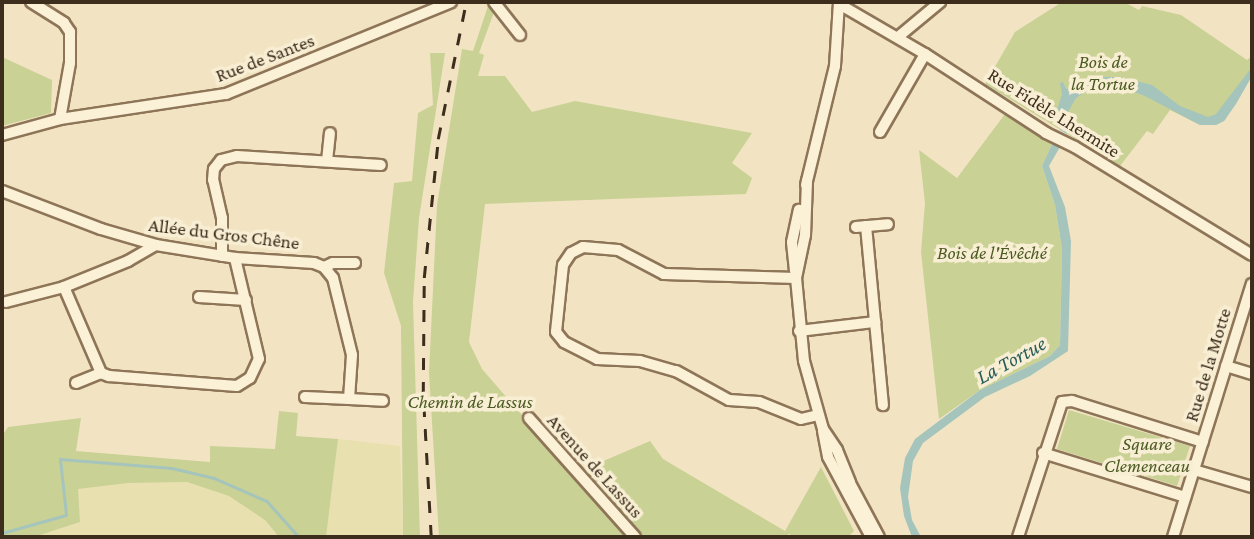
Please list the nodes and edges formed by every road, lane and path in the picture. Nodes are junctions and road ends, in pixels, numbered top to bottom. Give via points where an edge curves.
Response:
1 (31, 2) edge
2 (451, 2) edge
3 (494, 2) edge
4 (940, 2) edge
5 (839, 3) edge
6 (428, 7) edge
7 (520, 35) dead end
8 (898, 37) junction
9 (925, 54) junction
10 (60, 119) junction
11 (880, 132) dead end
12 (330, 133) dead end
13 (2, 135) edge
14 (327, 162) junction
15 (381, 165) dead end
16 (2, 191) edge
17 (888, 224) dead end
18 (156, 245) junction
19 (1252, 255) edge
20 (222, 256) junction
21 (235, 258) junction
22 (355, 263) dead end
23 (324, 267) junction
24 (796, 278) junction
25 (1252, 284) edge
26 (64, 286) junction
27 (199, 298) dead end
28 (246, 300) junction
29 (6, 302) dead end
30 (876, 323) junction
31 (799, 331) junction
32 (1226, 366) junction
33 (101, 373) junction
34 (1252, 374) edge
35 (76, 383) dead end
36 (304, 397) dead end
37 (349, 399) junction
38 (383, 401) dead end
39 (883, 405) dead end
40 (818, 415) junction
41 (529, 418) dead end
42 (823, 429) junction
43 (1203, 442) junction
44 (1043, 453) junction
45 (1194, 470) junction
46 (1252, 487) edge
47 (1185, 497) junction
48 (635, 537) edge
49 (871, 537) edge
50 (879, 537) edge
51 (1018, 537) edge
52 (1173, 537) edge

1 - 10 street via 70,32
2 - 6 street, Rue de Santes
3 - 7 street
4 - 8 street
5 - 8 street, Rue Fidèle Lhermite
5 - 24 street via 835,66 792,242
6 - 10 street, Rue de Santes via 226,94
8 - 9 street, Rue Fidèle Lhermite
9 - 11 street
9 - 19 street, Rue Fidèle Lhermite via 1046,133
10 - 13 street, Rue de Santes
12 - 14 street
14 - 15 street
14 - 20 street via 226,158 214,169
16 - 18 street, Allée du Gros Chêne
17 - 30 street via 861,226
18 - 20 street, Allée du Gros Chêne
18 - 26 street
20 - 21 street, Allée du Gros Chêne
21 - 23 street, Allée du Gros Chêne
21 - 28 street
22 - 23 street, Allée du Gros Chêne
23 - 37 street via 333,278 352,355
24 - 31 street
24 - 40 street via 664,274 618,250 583,247 571,253 563,265 556,332 564,342 597,359 640,360 676,371 729,400 755,401 801,419
25 - 32 street, Rue de la Motte
26 - 29 street
26 - 33 street
27 - 28 street
28 - 33 street via 259,359 254,374 242,384 232,387
30 - 31 street
30 - 39 street
31 - 40 street
32 - 34 street
32 - 43 street, Rue de la Motte
33 - 35 street
36 - 37 street
37 - 38 street
40 - 42 street
41 - 48 street, Avenue de Lassus
42 - 49 street via 828,457
42 - 50 street
43 - 44 street via 1065,401 1058,406
43 - 45 street, Rue de la Motte
44 - 47 street
44 - 51 street
45 - 46 street
45 - 47 street, Rue de la Motte
47 - 52 street, Rue de la Motte

